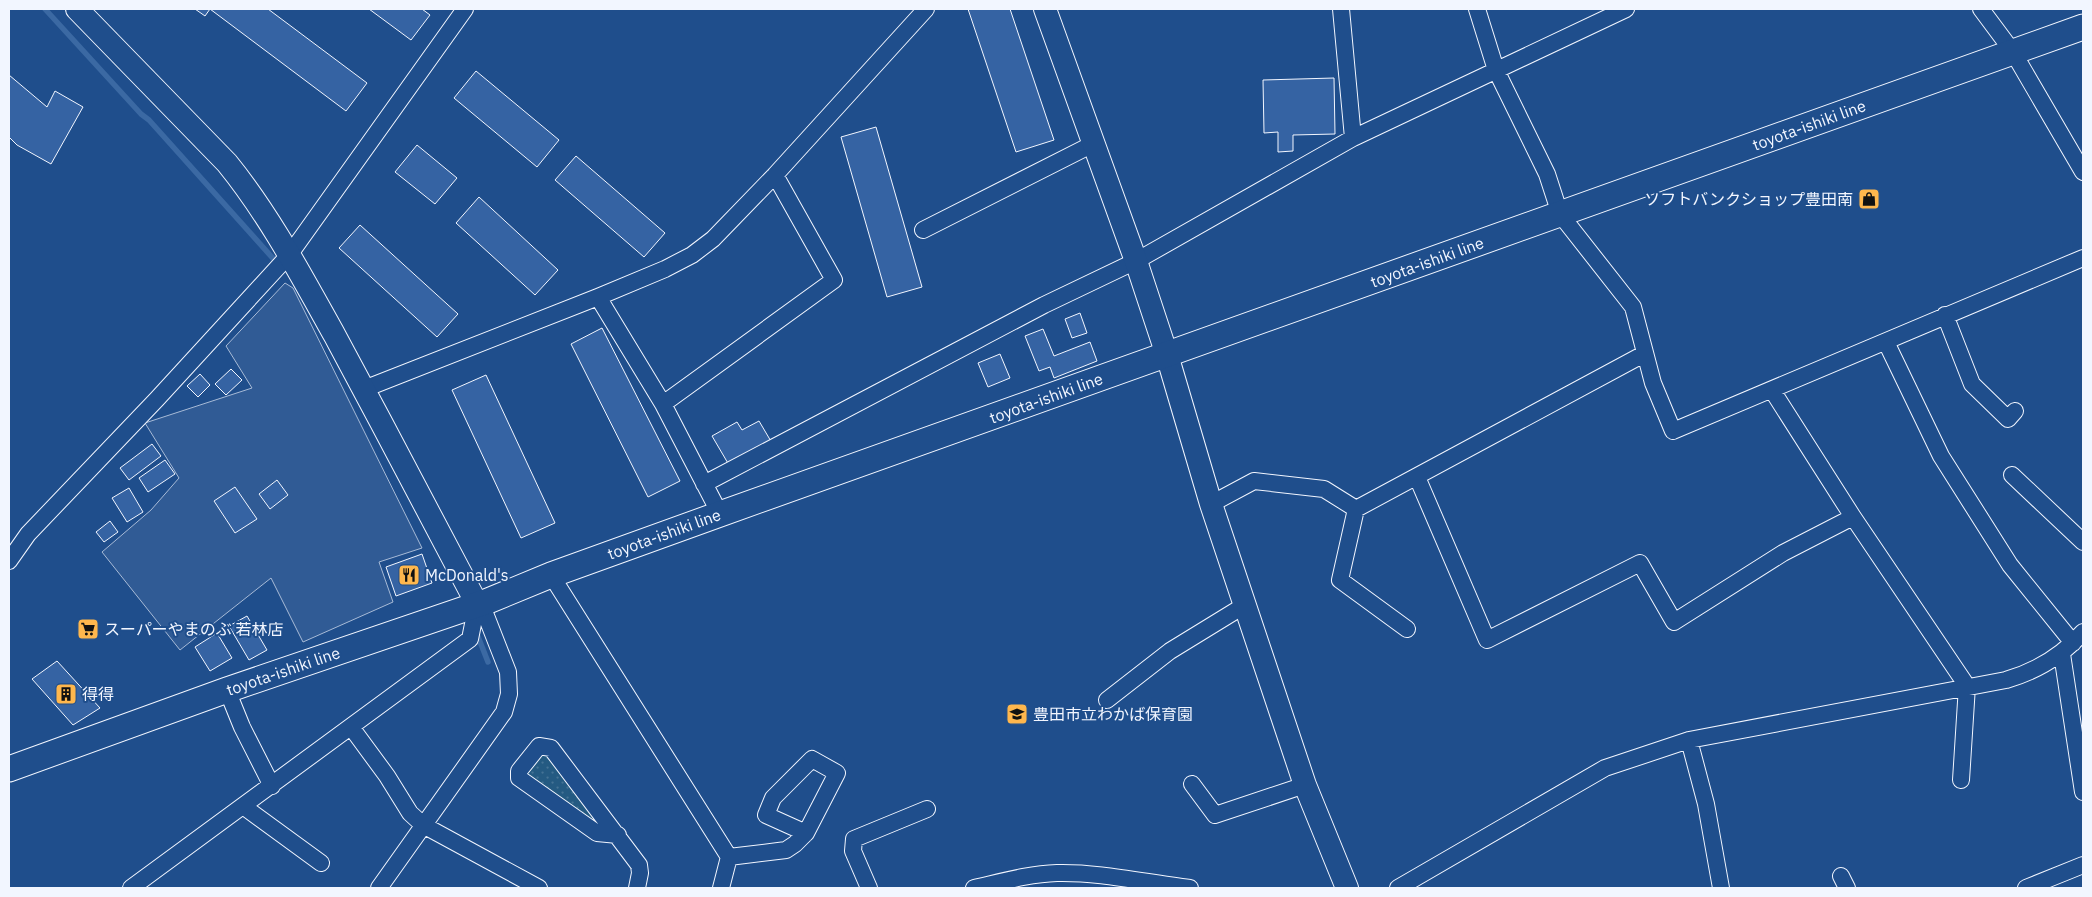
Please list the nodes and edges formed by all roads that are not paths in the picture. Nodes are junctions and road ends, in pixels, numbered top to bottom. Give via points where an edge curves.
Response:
1 (77, 9) edge
2 (465, 9) edge
3 (926, 9) edge
4 (1045, 9) edge
5 (1341, 9) edge
6 (1477, 9) edge
7 (1626, 9) edge
8 (1981, 9) edge
9 (2083, 27) edge
10 (2013, 52) junction
11 (1496, 70) junction
12 (1353, 138) junction
13 (1093, 144) junction
14 (2083, 172) edge
15 (775, 175) junction
16 (1560, 214) junction
17 (923, 230) dead end
18 (290, 254) junction
19 (2083, 258) edge
20 (1136, 261) junction
21 (598, 297) junction
22 (1945, 315) junction
23 (1886, 342) junction
24 (1644, 354) junction
25 (1167, 355) junction
26 (364, 390) junction
27 (1772, 390) junction
28 (663, 404) junction
29 (2015, 411) dead end
30 (2012, 474) dead end
31 (1417, 478) junction
32 (704, 484) junction
33 (1211, 504) junction
34 (1356, 509) junction
35 (720, 514) junction
36 (1853, 517) junction
37 (2083, 542) edge
38 (9, 561) edge
39 (551, 575) junction
40 (479, 604) junction
41 (1245, 605) junction
42 (1407, 629) dead end
43 (2073, 643) edge
44 (1968, 686) junction
45 (227, 690) junction
46 (1107, 700) dead end
47 (351, 727) junction
48 (1689, 740) junction
49 (9, 769) edge
50 (1961, 780) dead end
51 (1192, 784) dead end
52 (1305, 785) junction
53 (272, 786) junction
54 (2083, 792) edge
55 (243, 806) junction
56 (927, 809) dead end
57 (423, 825) junction
58 (806, 833) junction
59 (618, 835) junction
60 (729, 857) junction
61 (320, 863) dead end
62 (2083, 865) edge
63 (1086, 881) edge
64 (131, 888) edge
65 (379, 888) edge
66 (539, 888) edge
67 (637, 888) edge
68 (721, 888) edge
69 (869, 888) edge
70 (974, 888) edge
71 (1185, 888) edge
72 (1347, 888) edge
73 (1398, 888) edge
74 (1721, 888) edge
75 (2028, 888) edge

1 - 18 street via 227,163
2 - 18 street
3 - 15 street
4 - 13 street
5 - 12 street
6 - 11 street
7 - 11 street
8 - 10 street
9 - 10 main road, toyota-ishiki line
10 - 14 street
10 - 16 main road, toyota-ishiki line
11 - 12 street
11 - 16 street via 1547,174
12 - 20 street
13 - 17 street
13 - 20 street
15 - 21 street via 714,239 692,255
15 - 28 street via 834,280
16 - 24 street via 1633,307
16 - 25 main road, toyota-ishiki line
18 - 26 street
18 - 38 street via 28,534
19 - 22 street
20 - 25 street
20 - 32 street
21 - 26 street
21 - 28 street
22 - 23 street
22 - 29 street via 1972,384 2008,419
23 - 27 street
23 - 43 street via 1941,456 2010,565
24 - 27 street via 1652,383 1673,431
24 - 31 street
25 - 33 street
25 - 35 main road, toyota-ishiki line
26 - 40 street
27 - 36 street
28 - 32 street
30 - 37 street
31 - 34 street
31 - 36 street via 1487,640 1640,563 1674,622 1783,553
32 - 35 street
33 - 34 street via 1254,481 1324,489
33 - 41 street
34 - 42 street via 1340,580
35 - 39 main road, toyota-ishiki line
36 - 44 street
39 - 40 main road, toyota-ishiki line
39 - 60 street
40 - 45 main road, toyota-ishiki line
40 - 47 street via 470,638
40 - 57 street via 508,672 509,694 504,712
41 - 46 street via 1170,651
41 - 52 street
43 - 44 street via 2024,675
43 - 54 street
44 - 48 street
44 - 50 street
45 - 49 main road, toyota-ishiki line
45 - 53 street
47 - 53 street
47 - 57 street via 410,813
48 - 73 street via 1605,768
48 - 74 street via 1706,804
51 - 52 street via 1215,815
52 - 72 street
53 - 55 street
55 - 61 street
55 - 64 street
56 - 69 street via 854,839 853,850
57 - 65 street
57 - 66 street
58 - 58 street via 837,773 812,759 773,798 766,816
58 - 60 street via 786,850
59 - 59 street via 551,748 538,746 518,771 519,778 597,833
59 - 67 street via 639,865
60 - 68 street
62 - 75 street
63 - 70 street via 1056,873
63 - 71 street

